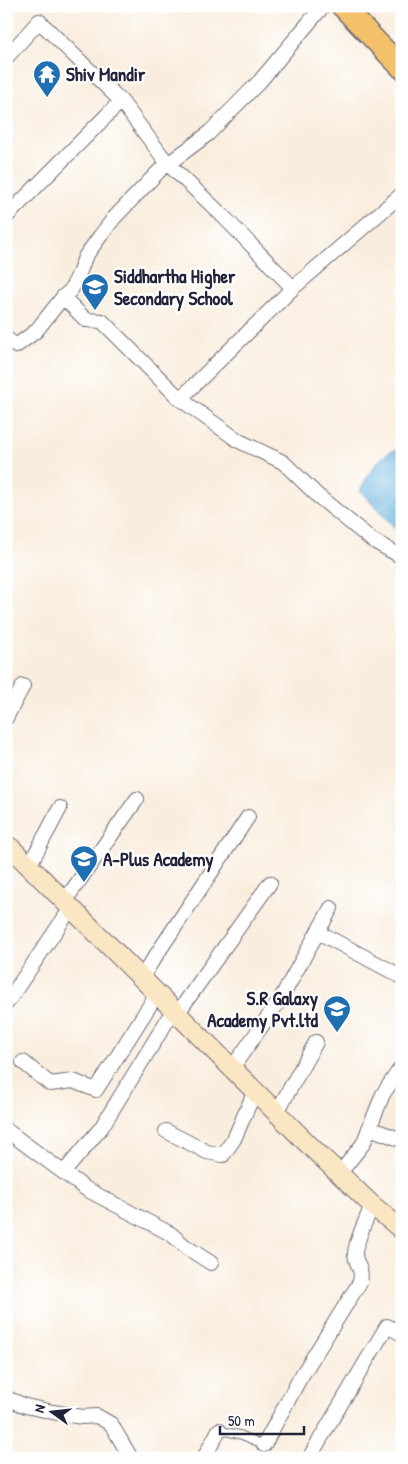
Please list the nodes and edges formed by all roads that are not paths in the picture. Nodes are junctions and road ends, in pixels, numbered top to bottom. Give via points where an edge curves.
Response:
1 (323, 6) edge
2 (342, 6) edge
3 (6, 58) edge
4 (402, 68) edge
5 (121, 101) junction
6 (168, 164) junction
7 (402, 194) edge
8 (6, 217) edge
9 (293, 288) junction
10 (63, 297) junction
11 (6, 338) edge
12 (180, 399) junction
13 (402, 557) edge
14 (23, 686) dead end
15 (6, 718) edge
16 (137, 799) dead end
17 (60, 808) dead end
18 (248, 817) dead end
19 (6, 845) edge
20 (29, 866) junction
21 (270, 883) dead end
22 (68, 905) junction
23 (331, 908) dead end
24 (318, 932) junction
25 (402, 977) edge
26 (141, 978) junction
27 (157, 994) junction
28 (6, 1004) edge
29 (175, 1012) junction
30 (316, 1042) dead end
31 (23, 1062) dead end
32 (402, 1066) edge
33 (232, 1068) junction
34 (255, 1091) junction
35 (277, 1112) junction
36 (369, 1128) junction
37 (6, 1130) edge
38 (166, 1131) dead end
39 (402, 1140) edge
40 (64, 1172) junction
41 (339, 1174) junction
42 (372, 1205) junction
43 (402, 1230) edge
44 (211, 1263) dead end
45 (402, 1334) edge
46 (6, 1398) edge
47 (219, 1430) joint
48 (264, 1445) joint
49 (312, 1453) dead end
50 (131, 1458) edge
51 (204, 1458) edge

1 - 6 street via 260,81 208,134
2 - 4 main road
3 - 5 street via 39,21
5 - 6 street
5 - 8 street
6 - 9 street
6 - 10 street via 114,218 85,257 71,290
7 - 9 street
9 - 12 street
10 - 11 street via 36,331 16,346
10 - 12 street via 86,320 102,321
12 - 13 street via 239,441 283,462 318,496 372,540
14 - 15 street
16 - 22 street
17 - 20 street
18 - 26 street
19 - 20 street
20 - 22 street
21 - 29 street
22 - 26 street
22 - 28 street
23 - 24 street
24 - 25 street
24 - 33 street via 280,1000
26 - 27 street
27 - 29 street
27 - 31 street via 96,1090 73,1081 50,1084
29 - 33 street
29 - 40 street via 101,1128
30 - 35 street
32 - 36 street via 383,1094
33 - 34 street
34 - 35 street
34 - 38 street via 234,1139 223,1155 207,1152
35 - 41 street
36 - 39 street
36 - 41 street via 363,1144
37 - 40 street
40 - 44 street via 86,1188 171,1234
41 - 42 street
42 - 43 street
42 - 48 street via 356,1244 355,1254 362,1273 360,1282
45 - 49 street via 387,1326
46 - 50 street via 53,1412 97,1416 111,1424
47 - 48 lane
47 - 51 street

